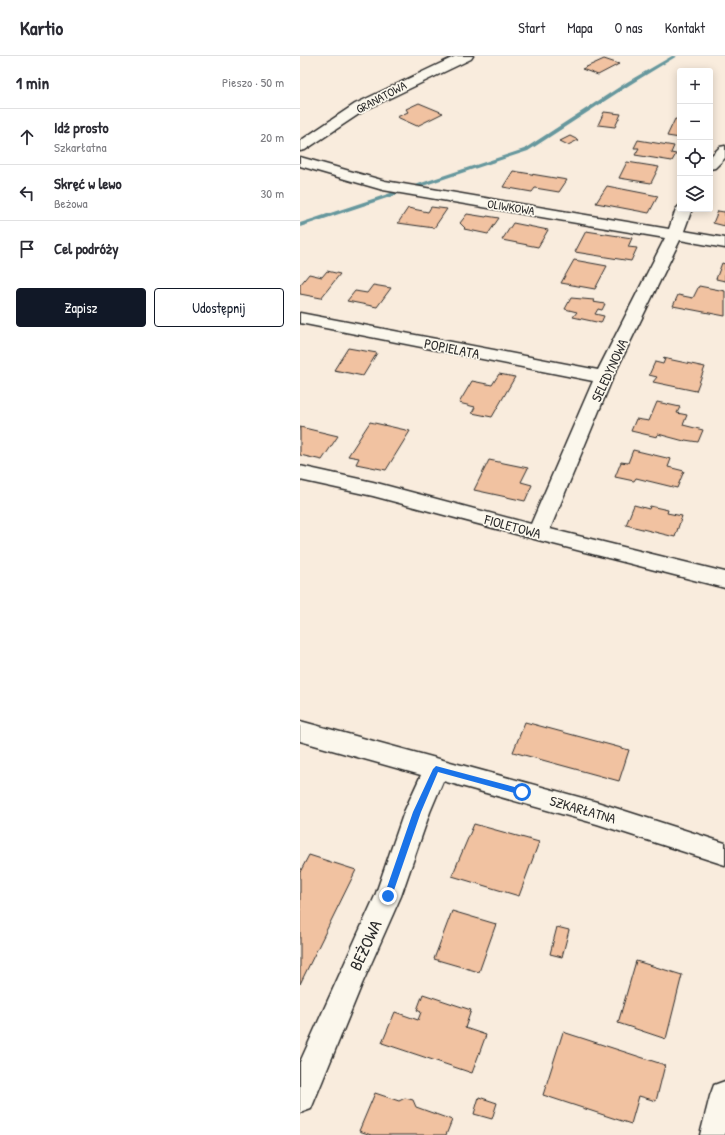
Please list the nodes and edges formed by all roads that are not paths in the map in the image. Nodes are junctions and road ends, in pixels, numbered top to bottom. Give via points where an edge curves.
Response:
1 (466, 56) edge
2 (300, 147) edge
3 (725, 150) edge
4 (300, 161) edge
5 (713, 163) edge
6 (683, 212) edge
7 (675, 234) junction
8 (725, 243) edge
9 (300, 318) edge
10 (604, 377) junction
11 (300, 473) edge
12 (538, 533) junction
13 (725, 580) edge
14 (300, 731) edge
15 (436, 769) junction
16 (725, 854) edge
17 (725, 1096) edge
18 (300, 1098) edge
19 (715, 1135) edge

1 - 2 street, GRANATOWA via 360,107
3 - 5 street
4 - 7 street, OLIWKOWA via 383,185
6 - 7 street, SELEDYNOWA
7 - 8 street, OLIWKOWA
7 - 10 street, SELEDYNOWA
9 - 10 street, POPIELATA
10 - 12 street, SELEDYNOWA
11 - 12 street, FIOLETOWA via 373,489
12 - 13 street, FIOLETOWA
14 - 15 street, SZKARŁATNA
15 - 16 street, SZKARŁATNA via 597,813
15 - 18 street, BEŻOWA via 417,812 388,896 348,982
17 - 19 street

